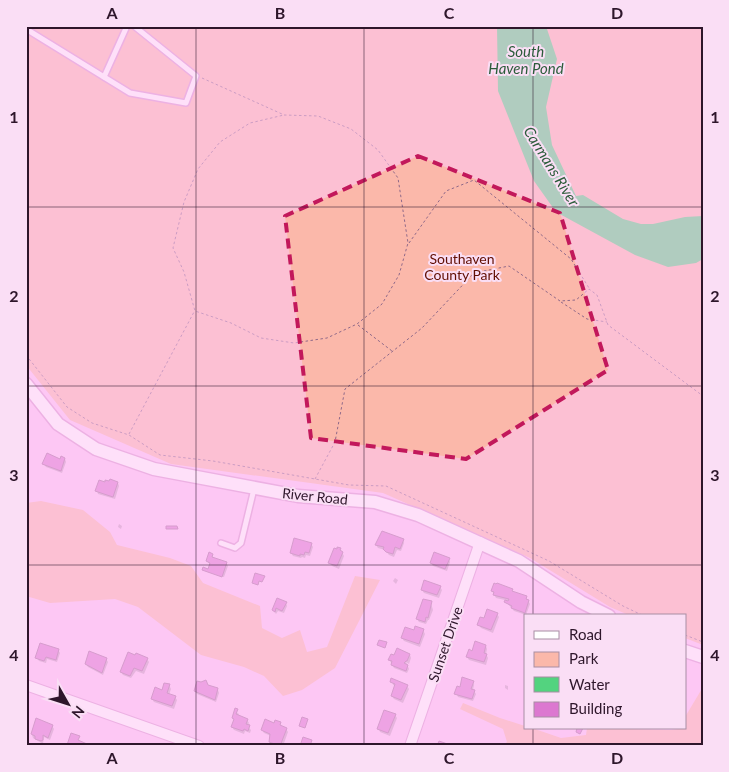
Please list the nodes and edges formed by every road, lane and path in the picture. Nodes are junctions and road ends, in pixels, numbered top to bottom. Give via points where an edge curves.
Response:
1 (127, 26) edge
2 (134, 26) edge
3 (26, 28) edge
4 (196, 76) junction
5 (104, 77) junction
6 (284, 115) junction
7 (408, 244) junction
8 (589, 289) junction
9 (560, 302) junction
10 (195, 311) junction
11 (608, 322) junction
12 (357, 324) junction
13 (393, 351) junction
14 (26, 384) edge
15 (703, 396) edge
16 (129, 435) dead end
17 (314, 480) dead end
18 (254, 488) junction
19 (480, 542) junction
20 (221, 543) dead end
21 (605, 614) edge
22 (686, 635) edge
23 (703, 642) edge
24 (686, 651) edge
25 (703, 657) edge
26 (26, 685) edge
27 (199, 746) edge
28 (410, 746) edge

1 - 5 lane
2 - 4 lane
3 - 5 lane
4 - 5 lane via 186,103 130,93
4 - 6 path
6 - 7 path via 318,116 351,128 378,150 398,178
6 - 10 path via 242,128 220,142 198,169 184,202 173,248
7 - 8 path via 446,191 474,180 571,259
7 - 12 path via 399,275 382,304
8 - 9 path via 576,300
8 - 11 path via 597,295
9 - 11 path via 587,319
9 - 13 path via 510,266 474,273 422,328
10 - 12 path via 231,323 261,338 294,342 327,338
10 - 16 path
11 - 15 path
12 - 13 path
13 - 17 path via 345,389 335,442
14 - 18 street, River Road via 58,424 96,450 154,469
18 - 19 street, River Road via 298,496 375,502
18 - 20 lane via 241,544 235,548
19 - 21 street, River Road via 519,561
19 - 28 street, Sunset Drive
22 - 23 path
24 - 25 street
26 - 27 street

